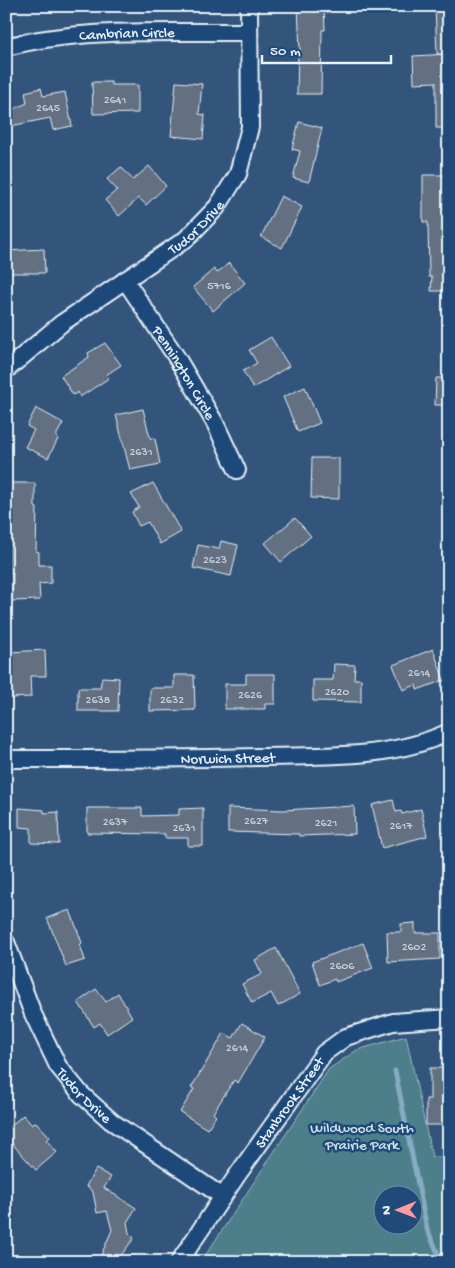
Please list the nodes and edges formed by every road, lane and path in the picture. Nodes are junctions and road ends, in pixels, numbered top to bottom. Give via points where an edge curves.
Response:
1 (249, 6) edge
2 (249, 32) junction
3 (6, 47) edge
4 (125, 280) junction
5 (6, 370) edge
6 (237, 470) dead end
7 (449, 732) edge
8 (6, 759) edge
9 (6, 942) edge
10 (449, 1018) edge
11 (223, 1197) junction
12 (179, 1262) edge

1 - 2 street, Tudor Drive
2 - 3 street, Cambrian Circle via 110,33 33,40
2 - 4 street, Tudor Drive via 250,127 238,174 217,207 186,239
4 - 5 street, Tudor Drive via 62,323
4 - 6 street, Pennington Circle via 206,407
7 - 8 street, Norwich Street via 433,740 367,754
9 - 11 street, Tudor Drive via 33,1014 58,1066 81,1094 111,1121
10 - 11 street, Stanbrook Street via 394,1022 346,1037 324,1053
11 - 12 street, Stanbrook Street

